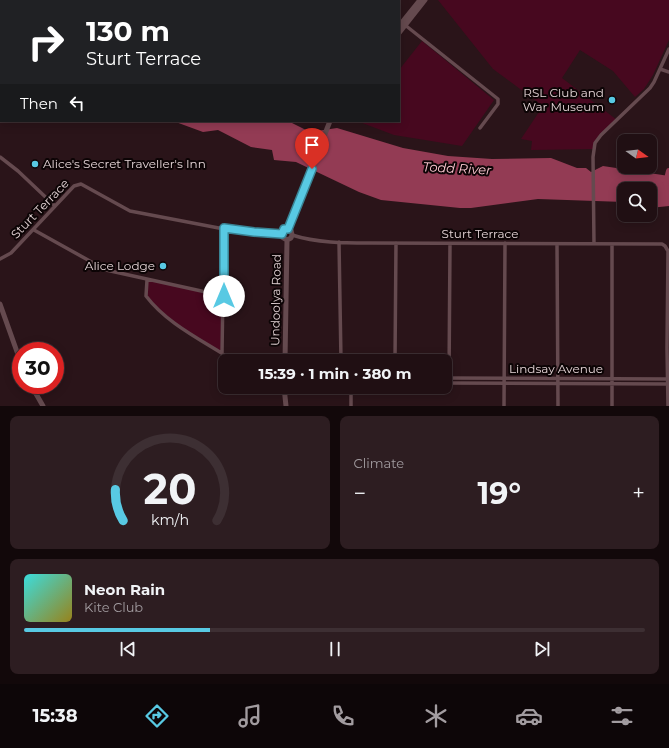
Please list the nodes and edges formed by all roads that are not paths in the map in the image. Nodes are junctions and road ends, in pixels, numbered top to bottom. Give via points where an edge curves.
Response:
1 (420, 0) edge
2 (425, 0) edge
3 (401, 24) edge
4 (669, 49) edge
5 (660, 69) junction
6 (669, 72) edge
7 (330, 122) edge
8 (480, 128) dead end
9 (0, 157) edge
10 (55, 206) junction
11 (224, 228) junction
12 (288, 229) junction
13 (34, 230) junction
14 (282, 234) junction
15 (292, 235) junction
16 (287, 240) junction
17 (339, 242) junction
18 (396, 243) junction
19 (505, 243) junction
20 (450, 244) junction
21 (557, 244) junction
22 (594, 244) junction
23 (612, 244) junction
24 (0, 259) edge
25 (147, 280) junction
26 (224, 296) junction
27 (0, 304) edge
28 (14, 342) edge
29 (222, 353) joint
30 (285, 354) edge
31 (341, 354) edge
32 (395, 354) edge
33 (448, 354) edge
34 (452, 378) edge
35 (504, 379) junction
36 (558, 379) junction
37 (612, 379) junction
38 (667, 379) junction
39 (452, 384) edge
40 (504, 384) junction
41 (558, 384) junction
42 (612, 384) junction
43 (667, 384) junction
44 (36, 394) edge
45 (285, 394) edge
46 (351, 394) edge
47 (43, 406) edge
48 (286, 406) edge
49 (351, 406) edge
50 (504, 406) edge
51 (558, 406) edge
52 (612, 406) edge
53 (668, 406) edge

1 - 3 main road
2 - 3 main road
3 - 8 street via 498,99 498,104
4 - 5 street
5 - 6 street
5 - 22 street via 646,93 595,143
7 - 12 main road
9 - 10 street
10 - 11 street, Sturt Terrace via 74,186 81,184 130,211
10 - 13 street, Sturt Terrace
11 - 14 street, Sturt Terrace
11 - 26 street
12 - 14 main road via 284,229
12 - 15 main road
13 - 24 street, Sturt Terrace via 11,253
13 - 25 street via 106,270
14 - 16 main road
15 - 16 main road
15 - 17 street, Sturt Terrace
16 - 30 main road, Undoolya Road
17 - 18 street, Sturt Terrace
17 - 31 street
18 - 20 street, Sturt Terrace
18 - 32 street
19 - 20 street, Sturt Terrace
19 - 21 street, Sturt Terrace
19 - 35 street
20 - 33 street
21 - 22 street, Sturt Terrace
21 - 36 street
22 - 23 street, Sturt Terrace
23 - 37 street
23 - 38 street, Sturt Terrace via 662,244 667,247
25 - 26 street
25 - 29 street via 146,296 151,304 174,323
26 - 29 street
27 - 28 main road
34 - 35 street, Lindsay Avenue
35 - 36 street, Lindsay Avenue
35 - 40 street
36 - 37 street, Lindsay Avenue
36 - 41 street
37 - 38 street, Lindsay Avenue
37 - 42 street
38 - 43 street
39 - 40 street, Lindsay Avenue
40 - 41 street, Lindsay Avenue
40 - 50 street
41 - 42 street, Lindsay Avenue
41 - 51 street
42 - 43 street, Lindsay Avenue
42 - 52 street
43 - 53 street
44 - 47 main road
45 - 48 main road
46 - 49 street

